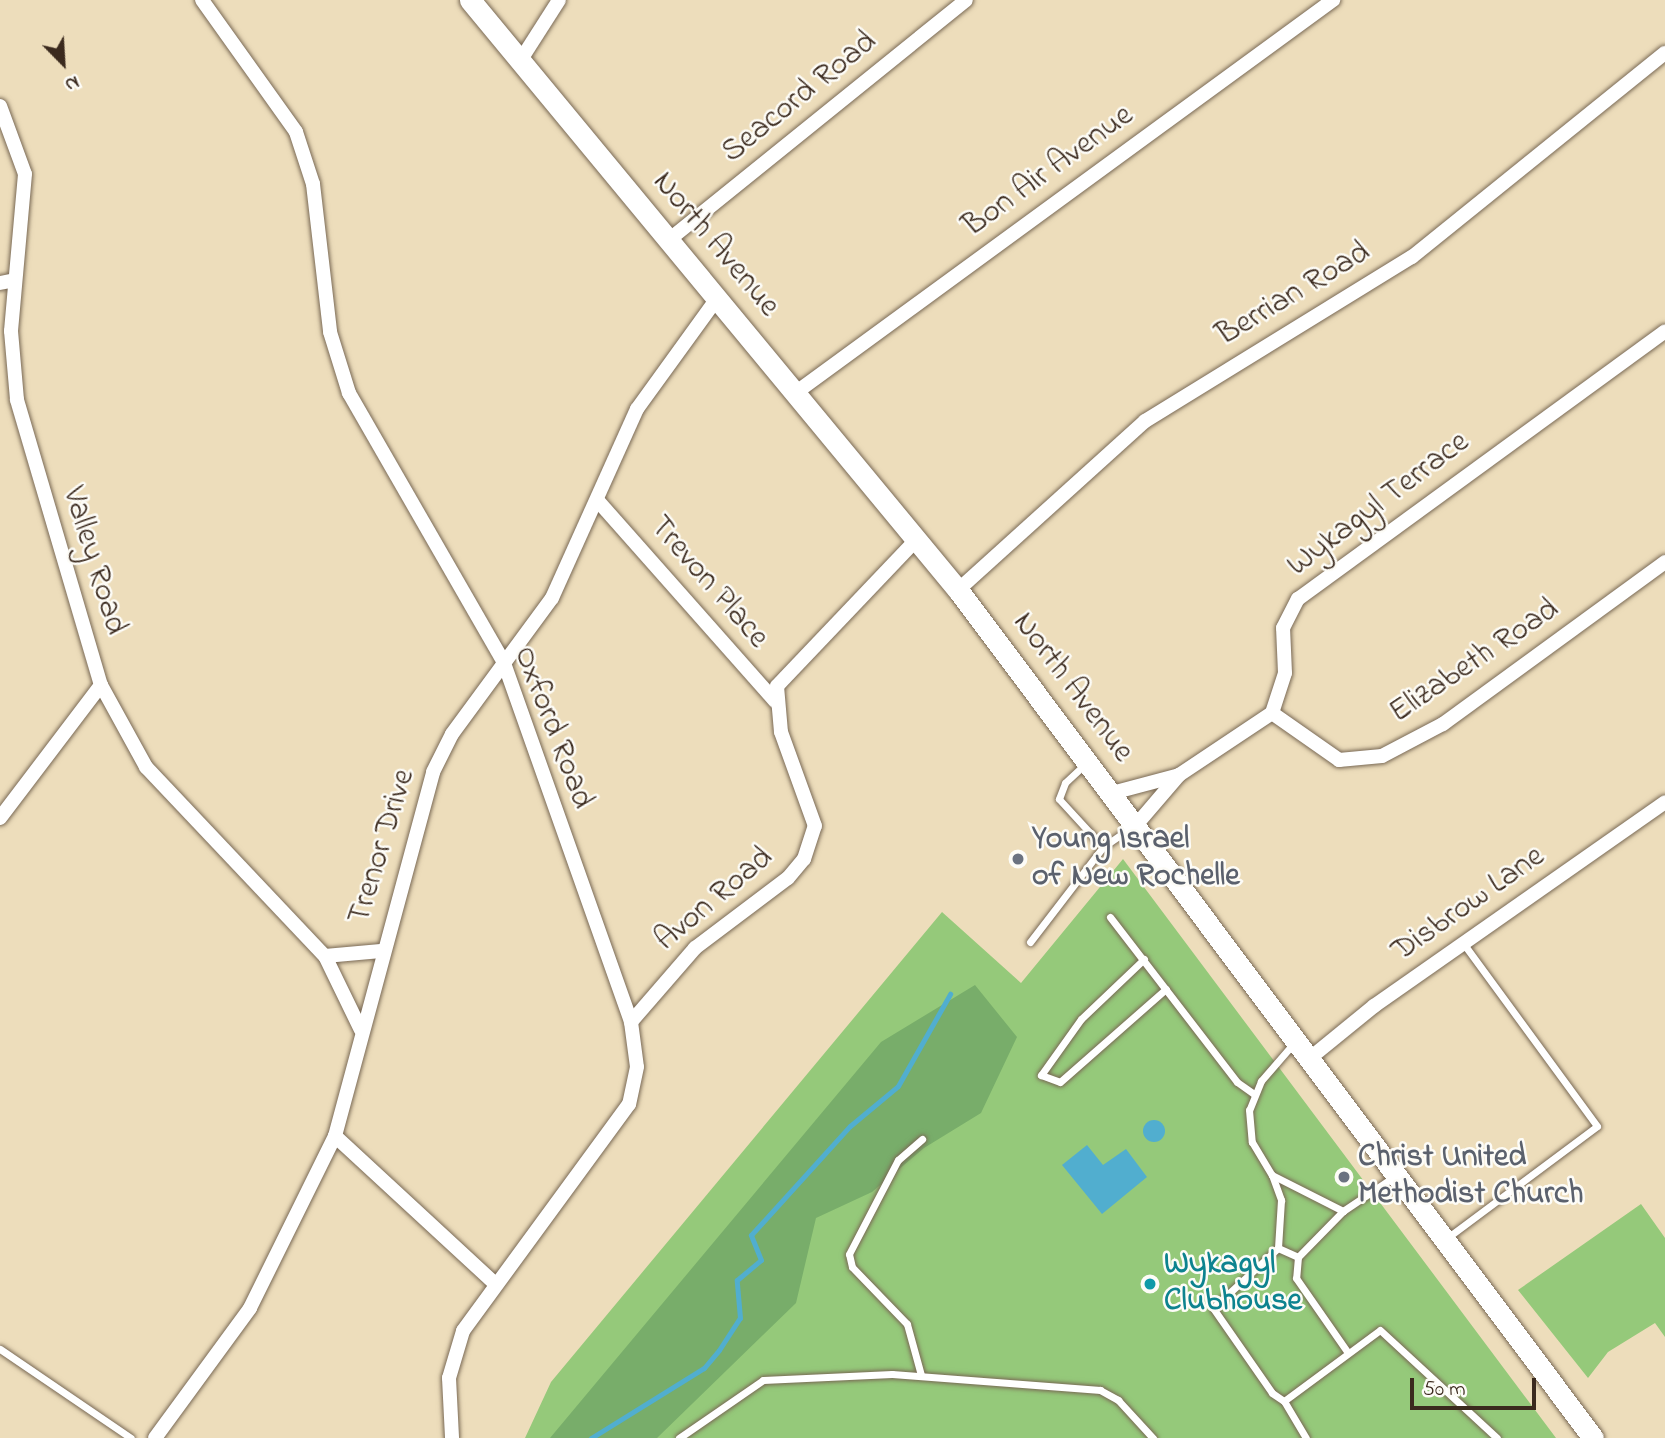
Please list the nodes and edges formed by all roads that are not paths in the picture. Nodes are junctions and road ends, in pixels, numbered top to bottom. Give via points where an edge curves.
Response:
1 (202, 0) edge
2 (470, 0) edge
3 (559, 0) edge
4 (966, 0) edge
5 (1334, 0) edge
6 (1665, 53) edge
7 (520, 61) junction
8 (0, 106) edge
9 (670, 239) junction
10 (15, 280) junction
11 (0, 283) edge
12 (718, 296) junction
13 (1665, 331) edge
14 (798, 391) junction
15 (598, 501) junction
16 (917, 539) junction
17 (1665, 562) edge
18 (958, 590) junction
19 (503, 663) junction
20 (101, 685) junction
21 (775, 701) junction
22 (1272, 713) junction
23 (1087, 762) junction
24 (1180, 775) junction
25 (1112, 793) junction
26 (1665, 802) edge
27 (0, 818) edge
28 (1137, 824) junction
29 (1103, 848) junction
30 (1110, 917) dead end
31 (1030, 942) dead end
32 (1463, 943) junction
33 (381, 951) junction
34 (326, 956) junction
35 (1144, 959) junction
36 (1166, 989) junction
37 (631, 1022) junction
38 (361, 1030) junction
39 (1296, 1041) junction
40 (1309, 1059) junction
41 (1254, 1094) junction
42 (335, 1136) junction
43 (922, 1139) dead end
44 (1272, 1175) junction
45 (1395, 1176) junction
46 (1343, 1211) junction
47 (1443, 1241) junction
48 (1278, 1248) junction
49 (1298, 1257) junction
50 (493, 1282) junction
51 (0, 1349) edge
52 (1346, 1350) junction
53 (921, 1375) junction
54 (1284, 1401) junction
55 (131, 1438) edge
56 (155, 1438) edge
57 (452, 1438) edge
58 (679, 1438) edge
59 (1153, 1438) edge
60 (1306, 1438) edge
61 (1497, 1438) edge
62 (1593, 1438) edge

1 - 19 street, Oxford Road via 296,132 313,184 330,332 349,393
2 - 7 main road, North Avenue
3 - 7 street
4 - 9 street, Seacord Road
5 - 14 street, Bon Air Avenue
6 - 18 street, Berrian Road via 1412,257 1145,421
7 - 9 main road, North Avenue
8 - 10 street, Valley Road via 25,174
9 - 12 main road, North Avenue
10 - 11 street
10 - 20 street, Valley Road via 17,400
12 - 14 main road, North Avenue
12 - 15 street, Trenor Drive via 637,409
13 - 22 street, Wykagyl Terrace via 1298,599 1283,628 1284,673
14 - 16 main road, North Avenue
15 - 19 street, Trenor Drive via 552,598
15 - 21 street, Trevon Place
16 - 18 main road, North Avenue
16 - 21 street via 783,677
17 - 22 street, Elizabeth Road via 1443,724 1382,756 1339,760
18 - 23 main road, North Avenue
19 - 33 street, Trenor Drive via 433,772
19 - 37 street, Oxford Road
20 - 27 street
20 - 34 street, Valley Road via 146,767
21 - 37 street, Avon Road via 815,826 804,859 788,878 695,948
22 - 24 street
23 - 25 main road, North Avenue
23 - 29 lane via 1065,783 1059,799
24 - 25 street
24 - 28 street
25 - 28 main road, North Avenue
26 - 32 street, Disbrow Lane
28 - 29 lane
28 - 39 main road, North Avenue
29 - 31 lane
30 - 35 lane
32 - 40 street, Disbrow Lane
32 - 47 lane via 1597,1126
33 - 34 street
33 - 38 street, Trenor Drive
34 - 38 street, Valley Road
35 - 36 lane
35 - 36 lane via 1081,1019 1041,1075 1060,1082
36 - 41 lane via 1237,1082
37 - 50 street, Oxford Road via 637,1067 629,1104
38 - 42 street, Trenor Drive
39 - 40 main road, North Avenue
39 - 41 lane
40 - 45 main road, North Avenue
41 - 44 lane via 1248,1125
42 - 50 street
42 - 56 street, Trenor Drive via 250,1308
43 - 53 lane via 898,1160 849,1254 852,1267 907,1324
44 - 46 lane
44 - 48 lane via 1281,1200
45 - 46 lane
45 - 47 main road, North Avenue
46 - 49 lane
47 - 62 main road, North Avenue
48 - 49 lane
48 - 54 lane via 1213,1308
49 - 52 lane via 1296,1278
50 - 57 street, Oxford Road via 455,1352 449,1378
51 - 55 lane
52 - 54 lane
52 - 61 lane via 1380,1331
53 - 58 lane via 763,1380
53 - 59 lane via 1100,1390 1118,1399
54 - 60 lane

